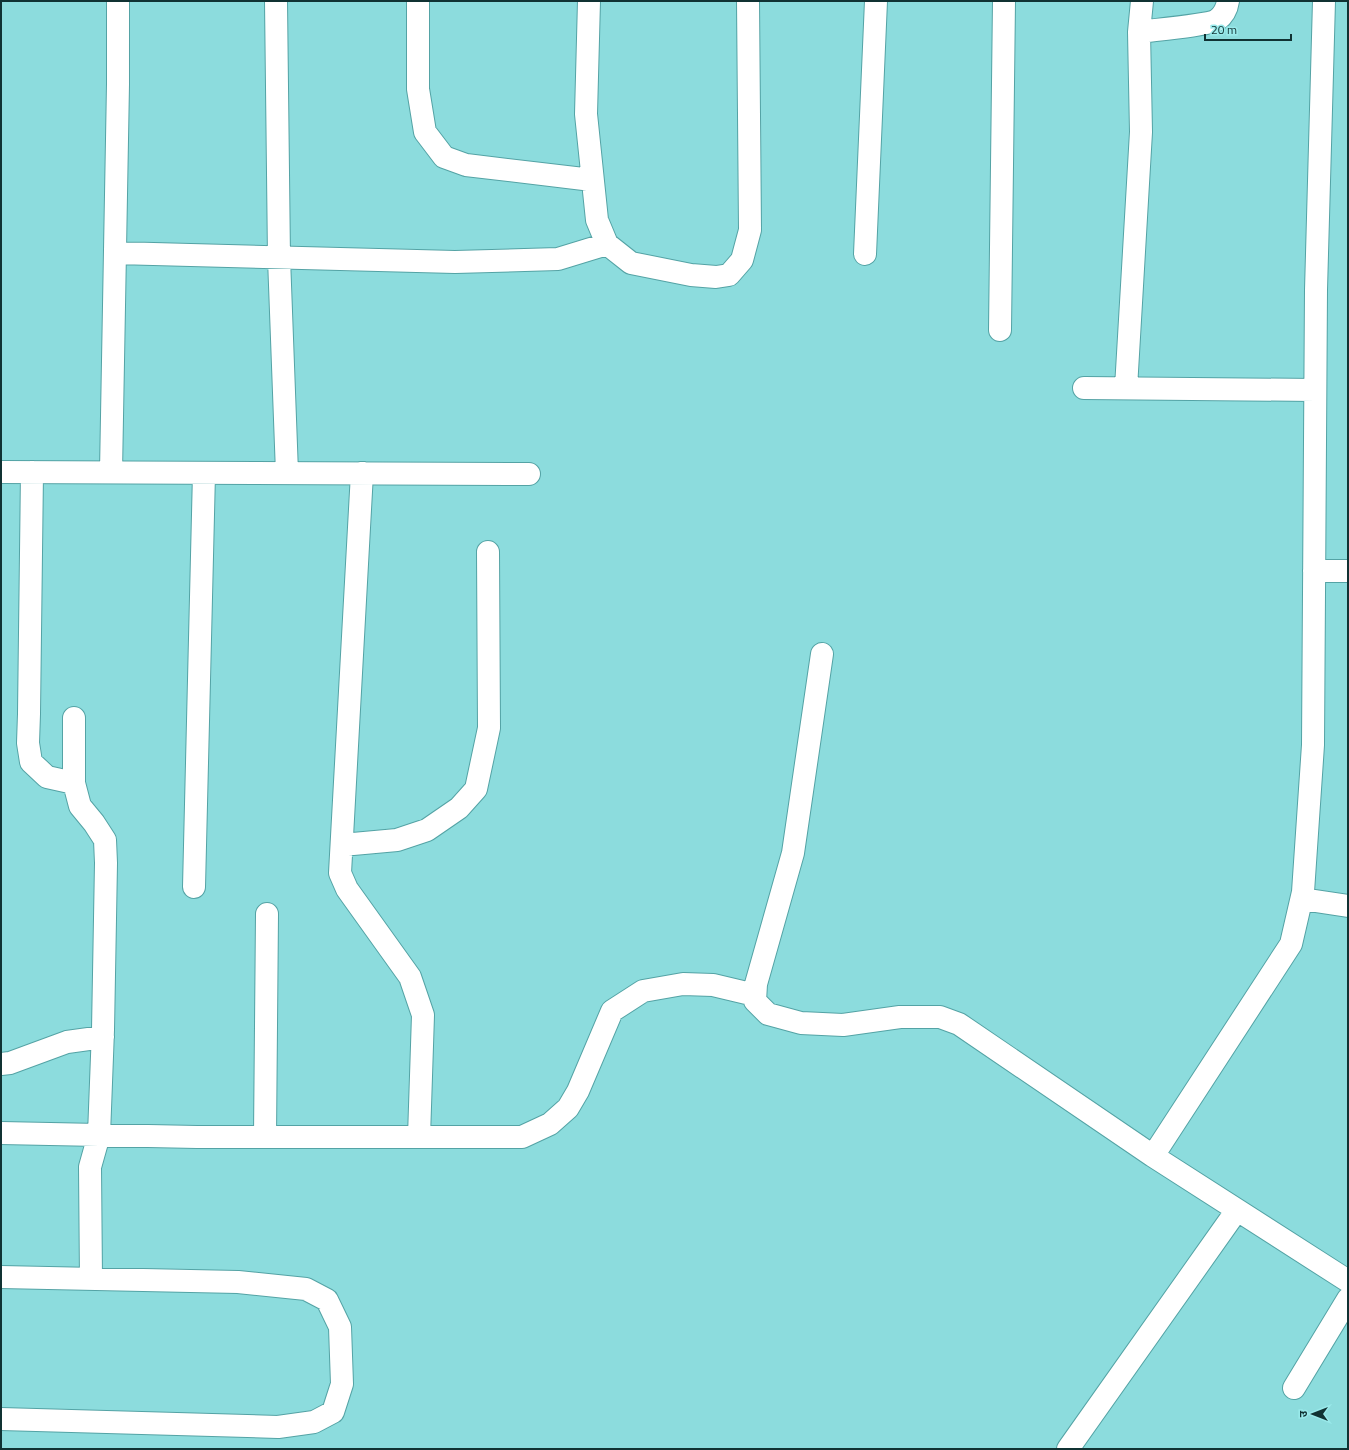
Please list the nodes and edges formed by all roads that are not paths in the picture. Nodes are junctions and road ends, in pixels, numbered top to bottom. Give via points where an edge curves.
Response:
1 (118, 1) edge
2 (276, 1) edge
3 (418, 1) edge
4 (589, 1) edge
5 (748, 1) edge
6 (876, 1) edge
7 (1004, 1) edge
8 (1142, 1) edge
9 (1228, 1) edge
10 (1324, 1) edge
11 (1139, 32) junction
12 (592, 180) junction
13 (607, 244) junction
14 (116, 253) junction
15 (865, 254) dead end
16 (279, 258) junction
17 (1000, 330) dead end
18 (1084, 388) dead end
19 (1126, 388) junction
20 (1315, 390) junction
21 (1, 472) edge
22 (32, 472) junction
23 (111, 472) junction
24 (204, 473) junction
25 (287, 473) junction
26 (362, 473) junction
27 (529, 474) dead end
28 (488, 552) dead end
29 (1314, 571) junction
30 (1348, 571) edge
31 (822, 654) dead end
32 (74, 718) dead end
33 (74, 783) junction
34 (342, 845) junction
35 (194, 887) dead end
36 (1302, 899) junction
37 (1348, 906) edge
38 (267, 914) dead end
39 (755, 995) junction
40 (103, 1037) junction
41 (1, 1064) edge
42 (1, 1133) edge
43 (99, 1135) junction
44 (265, 1136) junction
45 (419, 1136) junction
46 (1154, 1156) junction
47 (1237, 1210) junction
48 (1, 1277) edge
49 (91, 1279) junction
50 (1348, 1281) edge
51 (1348, 1299) edge
52 (1294, 1388) dead end
53 (1, 1419) edge
54 (1068, 1449) edge

1 - 14 street
2 - 16 street
3 - 12 street via 418,88 426,132 444,157 466,165
4 - 12 street via 586,114
5 - 13 street via 750,230 742,260 729,275 691,275 631,263
6 - 15 street
7 - 17 street
8 - 11 street
9 - 11 street via 1227,9 1217,20
10 - 20 street
11 - 19 street via 1141,132
12 - 13 street via 597,220
13 - 16 street via 558,259 455,262
14 - 16 street
14 - 23 street
16 - 25 street
18 - 19 street
19 - 20 street
20 - 29 street
21 - 22 street
22 - 23 street
22 - 33 street via 28,743 31,762 47,777
23 - 24 street
24 - 25 street
24 - 35 street
25 - 26 street
26 - 27 street
26 - 34 street
28 - 34 street via 489,728 476,789 459,808 427,830 397,840
29 - 30 street
29 - 36 street via 1313,745
31 - 39 street via 793,853
32 - 33 street
33 - 40 street via 80,806 106,840
34 - 45 street via 340,873 346,890 410,977 423,1015
36 - 37 street
36 - 46 street via 1291,944
38 - 44 street
39 - 45 street via 713,985 683,984 643,991 612,1011 578,1091 568,1108 550,1124 522,1136
39 - 46 street via 755,1001 768,1014 801,1023 843,1025 900,1018 940,1017 959,1024
40 - 41 street via 67,1042
40 - 43 street
42 - 43 street
43 - 44 street
43 - 49 street via 90,1167
44 - 45 street
46 - 47 street
47 - 50 street
47 - 54 street
48 - 49 street
49 - 53 street via 238,1282 306,1289 327,1300 340,1327 342,1384 333,1412 314,1422 278,1427
51 - 52 street

